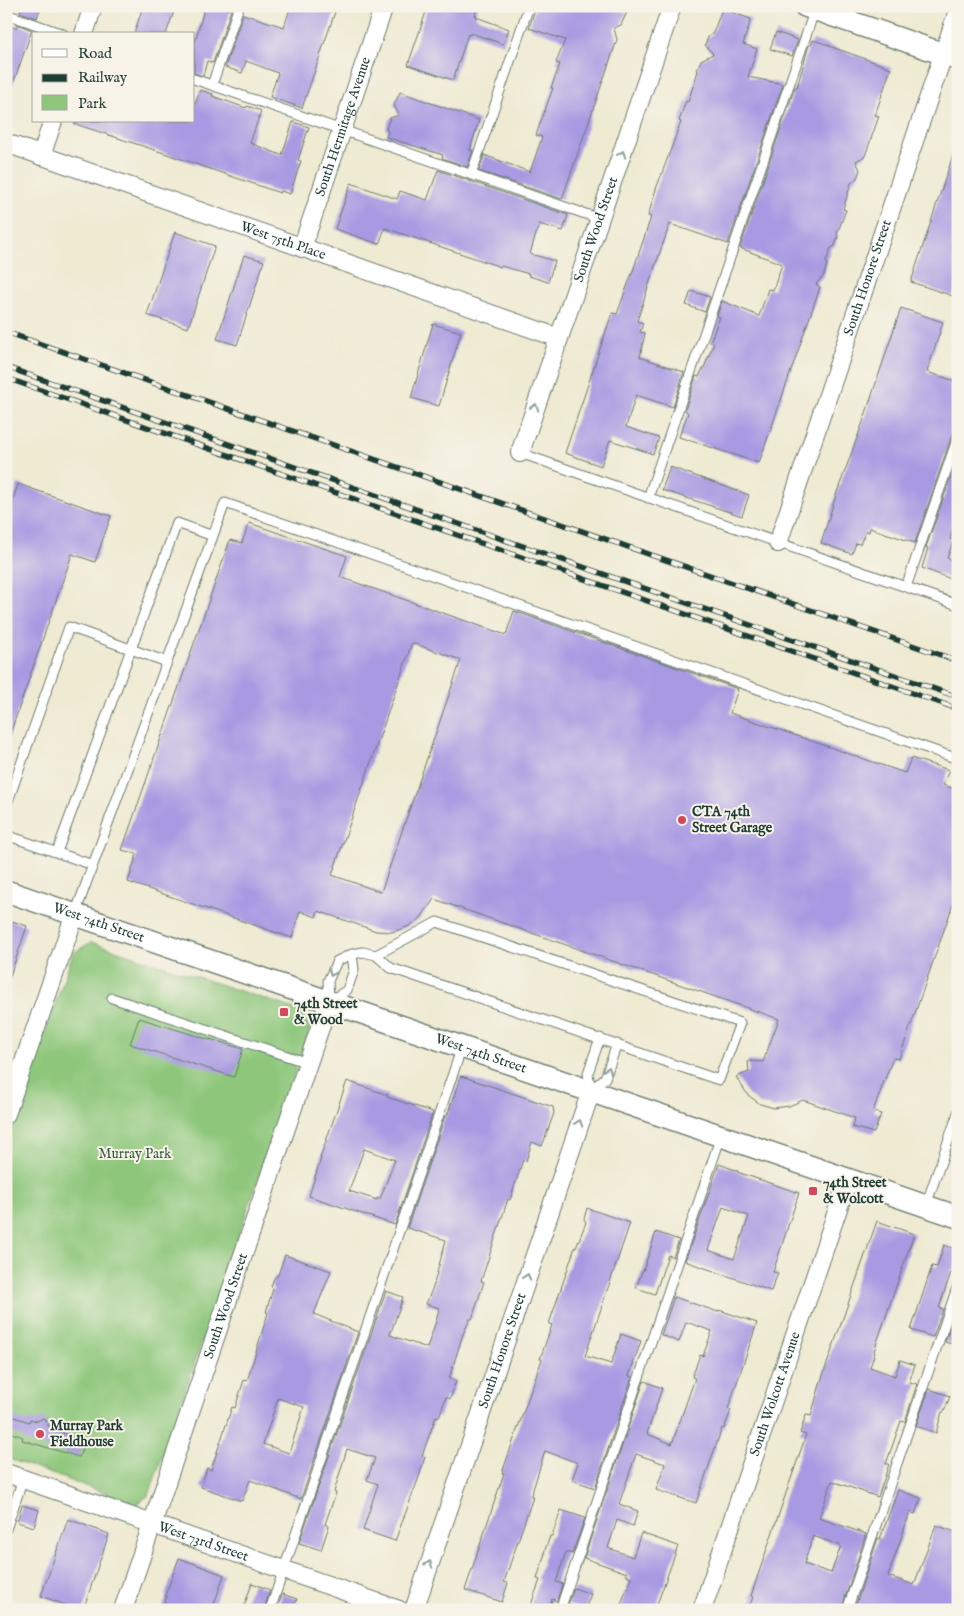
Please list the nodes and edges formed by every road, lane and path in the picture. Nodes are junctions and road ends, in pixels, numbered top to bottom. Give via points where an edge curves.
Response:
1 (93, 6) edge
2 (239, 6) edge
3 (384, 6) edge
4 (529, 6) edge
5 (672, 6) edge
6 (812, 7) edge
7 (958, 12) edge
8 (6, 14) edge
9 (57, 32) edge
10 (85, 32) edge
11 (951, 57) edge
12 (195, 79) edge
13 (212, 85) junction
14 (53, 122) edge
15 (342, 130) junction
16 (6, 143) edge
17 (41, 156) junction
18 (472, 174) junction
19 (600, 219) junction
20 (302, 248) junction
21 (559, 338) junction
22 (958, 436) edge
23 (520, 454) joint
24 (648, 498) junction
25 (213, 536) junction
26 (778, 543) junction
27 (906, 587) junction
28 (958, 605) edge
29 (132, 649) junction
30 (167, 662) junction
31 (958, 759) edge
32 (6, 807) edge
33 (6, 835) edge
34 (58, 852) junction
35 (93, 865) junction
36 (6, 890) edge
37 (75, 914) junction
38 (352, 954) junction
39 (376, 955) junction
40 (112, 998) dead end
41 (329, 1001) junction
42 (600, 1038) junction
43 (617, 1044) junction
44 (462, 1047) junction
45 (308, 1063) junction
46 (590, 1091) junction
47 (958, 1113) edge
48 (6, 1114) edge
49 (721, 1136) junction
50 (848, 1179) junction
51 (926, 1206) junction
52 (958, 1216) edge
53 (958, 1286) edge
54 (6, 1473) edge
55 (23, 1479) junction
56 (152, 1524) junction
57 (6, 1529) edge
58 (283, 1569) junction
59 (123, 1610) edge
60 (270, 1610) edge
61 (399, 1610) edge
62 (414, 1610) edge
63 (560, 1610) edge
64 (702, 1610) edge
65 (847, 1610) edge

1 - 10 street
2 - 13 lane
3 - 15 street, South Hermitage Avenue
4 - 18 lane
19 -> 5 street, South Wood Street
6 - 11 street
6 - 24 lane
7 - 11 street, South Honore Street
8 - 9 lane
11 - 26 street, South Honore Street
12 - 13 lane
13 - 15 lane
14 - 17 street
15 - 18 lane
15 - 20 street, South Hermitage Avenue
16 - 17 street, West 75th Place
17 - 20 street, West 75th Place
18 - 19 lane
19 - 21 street, South Wood Street
20 - 21 street, West 75th Place
23 -> 21 street, South Wood Street
22 - 27 lane
23 - 24 lane
24 - 26 lane
25 - 29 lane via 177,523
25 - 30 lane
25 - 31 lane via 225,503
26 - 27 lane
27 - 28 lane
29 - 30 lane
29 - 32 lane via 68,627
29 - 34 lane
30 - 35 lane
33 - 34 lane
34 - 35 lane
35 - 37 lane
36 - 37 street, West 74th Street
37 - 41 street, West 74th Street
37 - 48 street
38 - 39 lane
38 - 41 lane via 354,970 347,990
38 -> 41 lane via 337,961 328,981
39 - 42 lane via 391,968
39 - 43 lane via 438,922 740,1023 719,1080
40 - 45 lane
41 - 44 street, West 74th Street
41 - 45 street, South Wood Street
42 - 43 lane
42 - 46 lane via 588,1073
46 -> 43 lane via 605,1078
44 - 46 street, West 74th Street
44 - 58 lane
45 - 56 street, South Wood Street
46 - 49 street, West 74th Street
62 -> 46 street, South Honore Street
47 - 51 lane
49 - 50 street, West 74th Street
49 - 63 lane
50 - 51 street, West 74th Street
50 - 64 street, South Wolcott Avenue
51 - 52 street, West 74th Street
53 - 65 lane
54 - 55 street, West 73rd Street
55 - 56 street, West 73rd Street
55 - 57 lane
56 - 58 street, West 73rd Street
56 - 59 street, South Wood Street
58 - 60 lane
58 - 61 street, West 73rd Street

